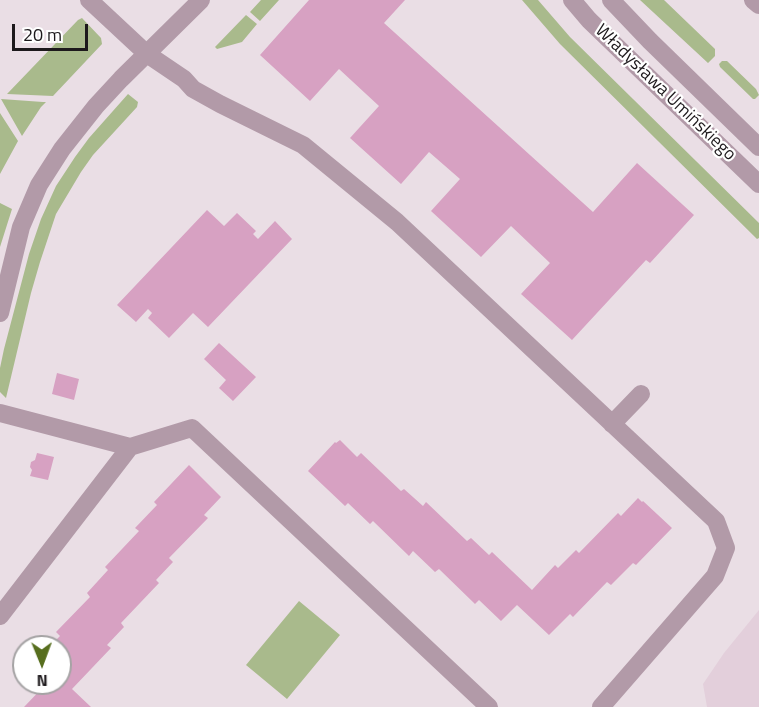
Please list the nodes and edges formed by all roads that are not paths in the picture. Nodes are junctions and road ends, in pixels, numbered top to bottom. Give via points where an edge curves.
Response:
1 (89, 0) edge
2 (201, 0) edge
3 (572, 0) edge
4 (610, 0) edge
5 (753, 0) edge
6 (759, 4) edge
7 (147, 54) junction
8 (759, 147) edge
9 (759, 184) edge
10 (0, 312) edge
11 (641, 394) dead end
12 (0, 413) edge
13 (612, 424) junction
14 (130, 447) junction
15 (0, 616) edge
16 (489, 707) edge
17 (601, 707) edge

1 - 7 street
2 - 7 street
3 - 9 street, Władysława Umińskiego
4 - 8 street, Władysława Umińskiego
5 - 6 street
7 - 10 street via 96,106 39,185 21,227
7 - 13 street via 193,89 303,145 397,222
11 - 13 street
12 - 14 street
13 - 17 street via 716,521 726,548 715,576
14 - 15 street
14 - 16 street via 192,428

